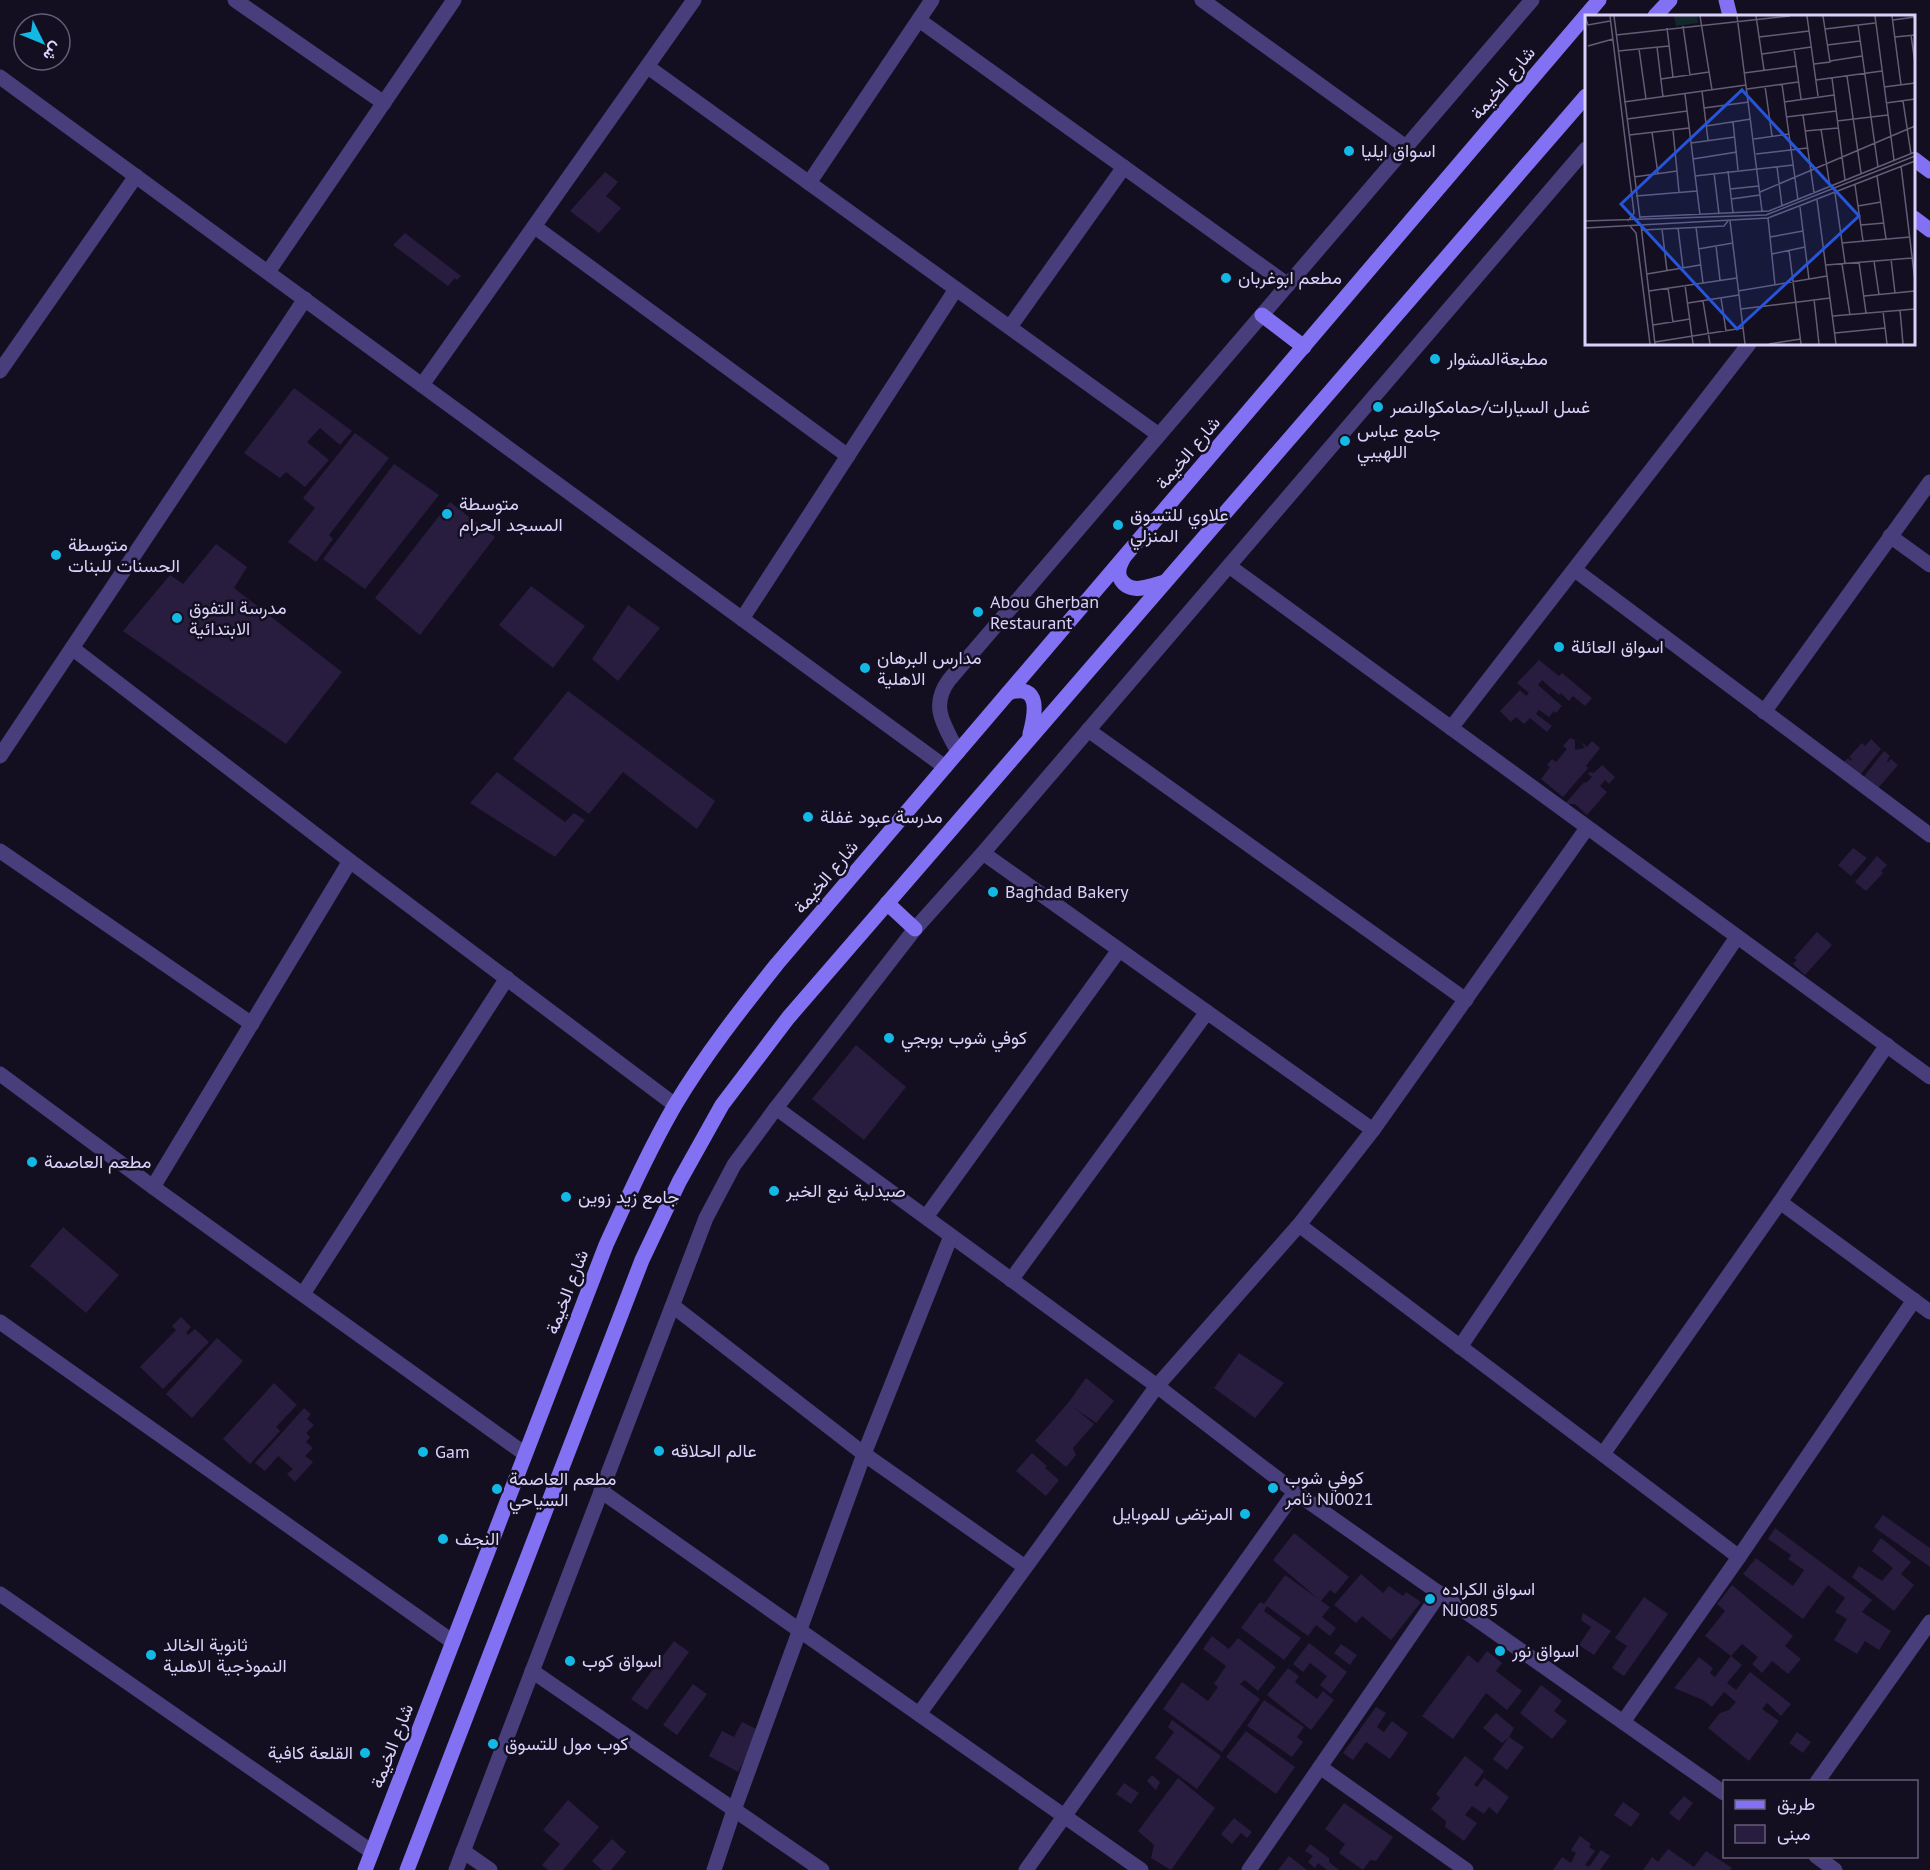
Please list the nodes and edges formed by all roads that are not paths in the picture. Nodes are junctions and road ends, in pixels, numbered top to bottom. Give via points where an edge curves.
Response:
1 (236, 0) edge
2 (454, 0) edge
3 (694, 0) edge
4 (932, 0) edge
5 (1202, 0) edge
6 (1532, 0) edge
7 (1670, 0) edge
8 (1726, 0) edge
9 (1596, 1) edge
10 (1656, 15) edge
11 (1730, 15) edge
12 (919, 20) junction
13 (648, 67) junction
14 (0, 77) edge
15 (1585, 98) edge
16 (384, 103) junction
17 (1406, 147) junction
18 (1585, 151) edge
19 (1915, 160) edge
20 (1124, 167) junction
21 (1930, 171) edge
22 (136, 176) junction
23 (809, 183) junction
24 (1915, 219) edge
25 (535, 227) junction
26 (1930, 230) edge
27 (268, 272) junction
28 (1288, 285) junction
29 (956, 289) junction
30 (305, 299) junction
31 (1262, 315) junction
32 (1010, 327) junction
33 (1748, 345) edge
34 (1304, 346) junction
35 (0, 371) edge
36 (422, 385) junction
37 (1159, 435) junction
38 (848, 456) junction
39 (1930, 482) edge
40 (1890, 536) junction
41 (1123, 559) junction
42 (1930, 565) edge
43 (1229, 566) junction
44 (1575, 570) junction
45 (1165, 582) junction
46 (742, 619) junction
47 (72, 648) junction
48 (1008, 693) junction
49 (1764, 712) junction
50 (1451, 729) junction
51 (1088, 730) junction
52 (1029, 740) junction
53 (958, 752) junction
54 (0, 756) edge
55 (945, 767) junction
56 (1587, 828) junction
57 (1930, 835) edge
58 (0, 851) edge
59 (983, 853) junction
60 (350, 861) junction
61 (887, 903) junction
62 (915, 929) junction
63 (1737, 938) junction
64 (1119, 950) junction
65 (507, 978) junction
66 (1466, 1000) junction
67 (1207, 1012) junction
68 (252, 1024) junction
69 (1887, 1045) junction
70 (0, 1074) edge
71 (1930, 1077) edge
72 (675, 1105) junction
73 (776, 1108) junction
74 (1372, 1130) junction
75 (153, 1187) junction
76 (1780, 1202) junction
77 (926, 1217) junction
78 (1299, 1225) junction
79 (951, 1236) junction
80 (1011, 1280) junction
81 (303, 1294) junction
82 (1914, 1300) junction
83 (673, 1306) junction
84 (1930, 1312) edge
85 (0, 1322) edge
86 (1461, 1347) junction
87 (1157, 1386) junction
88 (525, 1454) junction
89 (864, 1454) junction
90 (1603, 1454) junction
91 (602, 1491) junction
92 (1294, 1492) junction
93 (1739, 1557) junction
94 (1025, 1567) junction
95 (1440, 1593) junction
96 (0, 1594) edge
97 (1930, 1622) edge
98 (800, 1629) junction
99 (453, 1642) junction
100 (532, 1671) junction
101 (919, 1714) junction
102 (1623, 1722) junction
103 (1320, 1767) junction
104 (1818, 1780) edge
105 (1723, 1792) edge
106 (734, 1810) junction
107 (1064, 1816) junction
108 (463, 1851) junction
109 (372, 1852) junction
110 (1817, 1858) edge
111 (365, 1870) edge
112 (407, 1870) edge
113 (456, 1870) edge
114 (490, 1870) edge
115 (714, 1870) edge
116 (822, 1870) edge
117 (1026, 1870) edge
118 (1141, 1870) edge
119 (1249, 1870) edge
120 (1466, 1870) edge
121 (1835, 1870) edge

1 - 16 street
2 - 16 street
3 - 13 street
4 - 12 street
5 - 17 street
6 - 17 street
7 - 10 street
8 - 11 street
9 - 34 street, شارع الخيمة
12 - 20 street
12 - 23 street
13 - 23 street
13 - 25 street
14 - 22 street
15 - 45 street
16 - 27 street
17 - 28 street
18 - 43 street
19 - 21 street
20 - 28 street
20 - 32 street
22 - 27 street
22 - 35 street
23 - 29 street
24 - 26 street
25 - 36 street
25 - 38 street
27 - 30 street
28 - 31 street
29 - 32 street
29 - 38 street
30 - 36 street
30 - 47 street
31 - 34 street
31 - 37 street
32 - 37 street
33 - 44 street
34 - 41 street, شارع الخيمة
36 - 46 street
37 - 53 street via 943,689 939,710
38 - 46 street
39 - 40 street
40 - 42 street
40 - 49 street
41 - 45 street via 1119,573 1126,586 1133,589
41 - 48 street, شارع الخيمة
43 - 50 street
43 - 51 street
44 - 49 street
44 - 50 street
45 - 52 street
46 - 55 street
47 - 54 street
47 - 60 street
48 - 52 street via 1023,691 1034,700
48 - 53 street, شارع الخيمة
49 - 57 street
50 - 56 street
51 - 59 street
51 - 66 street
52 - 61 street
53 - 55 street, شارع الخيمة
55 - 72 street, شارع الخيمة via 777,964 721,1035
56 - 63 street
56 - 66 street
58 - 68 street
59 - 62 street
59 - 64 street
60 - 65 street
60 - 68 street
61 - 62 street
61 - 112 street via 788,1018 722,1105 679,1182 642,1260
62 - 73 street
63 - 69 street
63 - 86 street
64 - 67 street
64 - 77 street
65 - 72 street
65 - 81 street
66 - 74 street
67 - 74 street
67 - 80 street
68 - 75 street
69 - 71 street
69 - 76 street
70 - 75 street
72 - 88 street, شارع الخيمة via 606,1245
73 - 77 street
73 - 83 street via 734,1165 706,1218
74 - 78 street
75 - 81 street
76 - 82 street
76 - 90 street
77 - 79 street
78 - 86 street
78 - 87 street
79 - 80 street
79 - 89 street
80 - 87 street
81 - 88 street
82 - 84 street
82 - 93 street
83 - 89 street
83 - 91 street
85 - 99 street
86 - 90 street
87 - 92 street
87 - 94 street
88 - 99 street, شارع الخيمة
89 - 94 street
89 - 98 street
90 - 93 street
91 - 98 street
91 - 100 street
92 - 95 street
92 - 107 street
93 - 102 street
94 - 101 street
95 - 102 street
95 - 103 street
96 - 109 street
97 - 104 street
98 - 101 street
98 - 106 street
99 - 109 street, شارع الخيمة
100 - 106 street
100 - 108 street
101 - 107 street
102 - 105 street
103 - 119 street
103 - 120 street
106 - 115 street
106 - 116 street
107 - 117 street
107 - 118 street
108 - 113 street
108 - 114 street
109 - 111 street, شارع الخيمة
110 - 121 street

